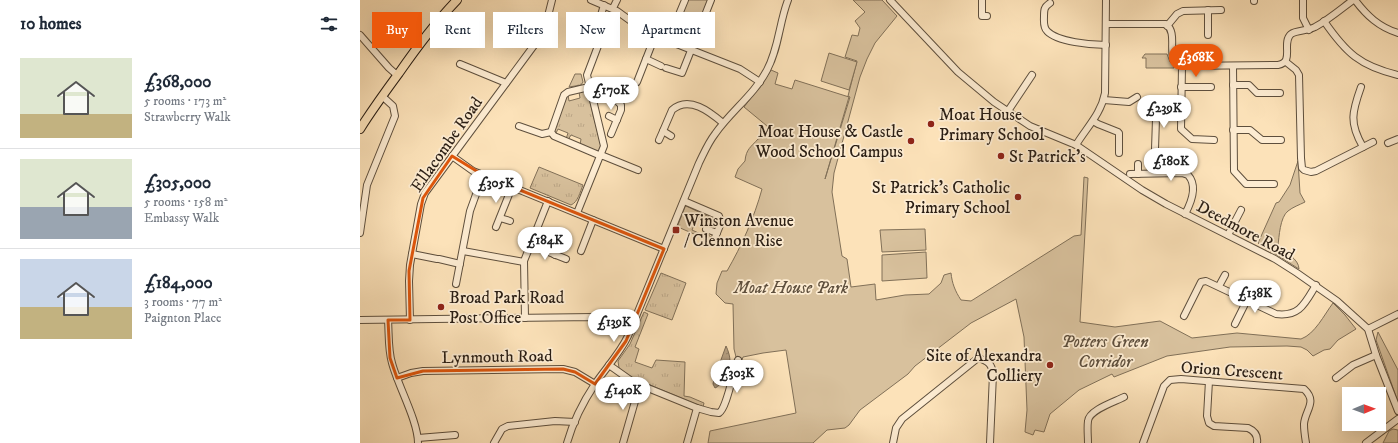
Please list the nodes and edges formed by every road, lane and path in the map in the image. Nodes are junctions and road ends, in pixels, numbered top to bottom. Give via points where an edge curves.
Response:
1 (457, 0) edge
2 (552, 0) edge
3 (591, 0) edge
4 (617, 0) edge
5 (685, 0) edge
6 (711, 0) edge
7 (788, 0) edge
8 (890, 0) edge
9 (982, 0) edge
10 (1106, 0) edge
11 (1303, 0) edge
12 (1354, 0) edge
13 (1050, 3) dead end
14 (604, 5) junction
15 (613, 8) junction
16 (1208, 10) junction
17 (1221, 10) dead end
18 (680, 12) edge
19 (706, 12) edge
20 (987, 16) dead end
21 (628, 19) edge
22 (1324, 22) junction
23 (1106, 24) junction
24 (1168, 26) junction
25 (1309, 30) junction
26 (1398, 34) edge
27 (360, 35) edge
28 (1208, 35) dead end
29 (1106, 45) junction
30 (650, 48) edge
31 (691, 48) joint
32 (646, 59) junction
33 (1286, 62) junction
34 (460, 64) dead end
35 (1182, 66) junction
36 (1233, 66) junction
37 (398, 75) junction
38 (1032, 75) dead end
39 (1398, 75) edge
40 (637, 82) dead end
41 (760, 82) junction
42 (506, 83) junction
43 (1233, 85) junction
44 (589, 87) junction
45 (1181, 87) junction
46 (1211, 87) dead end
47 (1361, 87) dead end
48 (1280, 93) dead end
49 (382, 96) junction
50 (592, 97) junction
51 (1137, 97) dead end
52 (1104, 100) junction
53 (1008, 112) junction
54 (609, 116) dead end
55 (1181, 117) junction
56 (617, 120) junction
57 (1093, 121) junction
58 (723, 123) junction
59 (519, 126) dead end
60 (360, 129) edge
61 (1233, 130) junction
62 (663, 131) junction
63 (551, 132) junction
64 (611, 134) dead end
65 (671, 136) dead end
66 (1398, 139) edge
67 (659, 140) dead end
68 (1214, 140) dead end
69 (1282, 140) dead end
70 (1372, 142) dead end
71 (1388, 143) dead end
72 (1076, 145) junction
73 (1363, 147) junction
74 (1155, 149) dead end
75 (1119, 153) dead end
76 (601, 155) junction
77 (452, 156) junction
78 (1138, 164) dead end
79 (638, 170) dead end
80 (1130, 174) dead end
81 (1138, 174) junction
82 (483, 175) junction
83 (1274, 184) dead end
84 (512, 187) junction
85 (548, 201) junction
86 (684, 201) junction
87 (1241, 210) dead end
88 (577, 213) junction
89 (1185, 214) junction
90 (500, 218) junction
91 (593, 220) junction
92 (510, 222) dead end
93 (496, 227) dead end
94 (706, 229) dead end
95 (360, 233) edge
96 (717, 234) junction
97 (1228, 235) junction
98 (561, 239) dead end
99 (714, 240) dead end
100 (530, 245) junction
101 (664, 249) junction
102 (462, 251) junction
103 (581, 251) dead end
104 (412, 254) junction
105 (555, 255) junction
106 (566, 259) dead end
107 (524, 262) junction
108 (460, 264) junction
109 (1225, 274) dead end
110 (456, 284) dead end
111 (1316, 285) junction
112 (1219, 286) junction
113 (1247, 300) junction
114 (1398, 314) edge
115 (1184, 316) dead end
116 (525, 318) junction
117 (360, 320) edge
118 (388, 320) junction
119 (410, 320) junction
120 (1235, 324) dead end
121 (632, 328) junction
122 (1368, 329) junction
123 (1376, 355) junction
124 (738, 360) dead end
125 (609, 365) junction
126 (397, 378) junction
127 (1336, 378) dead end
128 (1209, 381) junction
129 (595, 384) junction
130 (640, 384) junction
131 (1124, 397) dead end
132 (697, 408) junction
133 (1398, 411) edge
134 (1398, 419) edge
135 (575, 422) junction
136 (444, 435) junction
137 (455, 435) dead end
138 (418, 440) edge
139 (444, 443) edge
140 (494, 443) edge
141 (567, 443) edge
142 (623, 443) edge
143 (687, 443) edge
144 (894, 443) edge
145 (990, 443) edge
146 (1088, 443) edge
147 (1143, 443) edge
148 (1257, 443) edge
149 (1306, 443) edge
150 (1366, 443) edge

1 - 37 main road via 438,20
2 - 42 street, Ellacombe Road via 541,36
3 - 14 street
4 - 15 street
5 - 18 street
6 - 19 street
7 - 41 street via 775,53
8 - 53 street, Deedmore Road via 958,72
9 - 20 street via 982,16
10 - 23 street
11 - 25 street via 1304,18
12 - 22 street
12 - 26 street via 1382,27
13 - 29 street via 1044,10 1044,27 1047,32 1071,41
14 - 15 street
14 - 44 street via 601,15 601,38 587,75
15 - 21 street
16 - 17 street
16 - 24 street via 1183,11 1177,14
16 - 28 street
22 - 25 street
22 - 39 street via 1341,45 1356,58
23 - 24 street
23 - 29 street
24 - 35 street via 1172,34 1172,57
25 - 33 street via 1290,34
27 - 37 street via 388,68
29 - 52 street
30 - 32 street
31 - 32 street via 682,73
31 - 41 street via 740,69
32 - 40 street
33 - 36 street via 1278,66
33 - 73 street via 1299,75 1302,168 1316,171
34 - 42 street, Ellacombe Road
35 - 36 street
35 - 45 street
36 - 43 street
37 - 49 main road
38 - 53 street
41 - 58 street
42 - 77 street, Ellacombe Road
43 - 48 street via 1249,85 1258,93
43 - 61 street
44 - 50 street
44 - 63 street via 564,95
45 - 46 street
45 - 55 street
47 - 73 street via 1355,103 1353,122 1354,131
49 - 60 main road
49 - 95 street via 393,106 395,115 367,184
50 - 56 street via 602,96 620,103 621,110
50 - 76 street via 604,146
51 - 52 street via 1129,102
52 - 57 street
53 - 72 street, Deedmore Road via 1030,126
54 - 56 street
55 - 68 street via 1181,129 1192,139
55 - 74 street via 1156,119
56 - 64 street
57 - 72 street
57 - 75 street via 1119,133
58 - 62 street via 703,108 683,105 672,110
58 - 86 street via 709,143
59 - 63 street via 542,134
61 - 69 street via 1250,130 1262,140
61 - 83 street via 1235,172 1246,184
62 - 65 street
62 - 67 street
63 - 76 street via 554,136
66 - 71 street
70 - 73 street
72 - 89 street, Deedmore Road via 1142,190
76 - 79 street
76 - 88 street
77 - 82 street
77 - 104 street, Ellacombe Road via 423,198
78 - 81 street
80 - 81 street
81 - 89 street via 1188,175 1192,182 1193,196
82 - 84 street
82 - 102 street via 472,204
84 - 85 street
84 - 90 street
85 - 88 street
85 - 100 street
86 - 96 street via 719,216 721,223
86 - 101 street
87 - 97 street
88 - 91 street
89 - 97 street, Deedmore Road
90 - 92 street
90 - 93 street
91 - 101 street
91 - 103 street
94 - 96 street
96 - 99 street
97 - 111 street, Deedmore Road via 1275,259
98 - 105 street
100 - 105 street
100 - 107 street
101 - 121 street
102 - 107 street
102 - 108 street
104 - 108 street
104 - 119 street, Ellacombe Road via 409,281
105 - 106 street
107 - 116 street
108 - 110 street
109 - 112 street
111 - 113 street via 1304,305 1288,315 1276,314
111 - 122 street, Deedmore Road
112 - 113 street
112 - 115 street via 1206,281 1201,282
113 - 120 street
114 - 122 street
116 - 119 street
116 - 121 street via 603,318
117 - 118 street
118 - 119 street
118 - 126 street via 390,358
121 - 125 street
122 - 123 street
123 - 127 street via 1353,364
123 - 133 street
124 - 132 street via 722,411 715,413
125 - 129 street
125 - 130 street via 627,379
126 - 129 street, Lynmouth Road via 423,371 563,369 575,372
126 - 138 street
128 - 147 street, Orion Crescent via 1175,379 1167,382
128 - 148 street via 1209,423 1214,426 1248,428 1257,436
128 - 149 street, Orion Crescent via 1304,390 1311,402 1304,424
129 - 135 street
130 - 132 street
130 - 142 street
131 - 146 street via 1089,416
132 - 143 street
134 - 150 street
135 - 140 street via 555,421 508,426 502,429
135 - 141 street
136 - 137 street
136 - 138 street
136 - 139 street
144 - 145 street via 898,423 978,358 990,363 993,374

